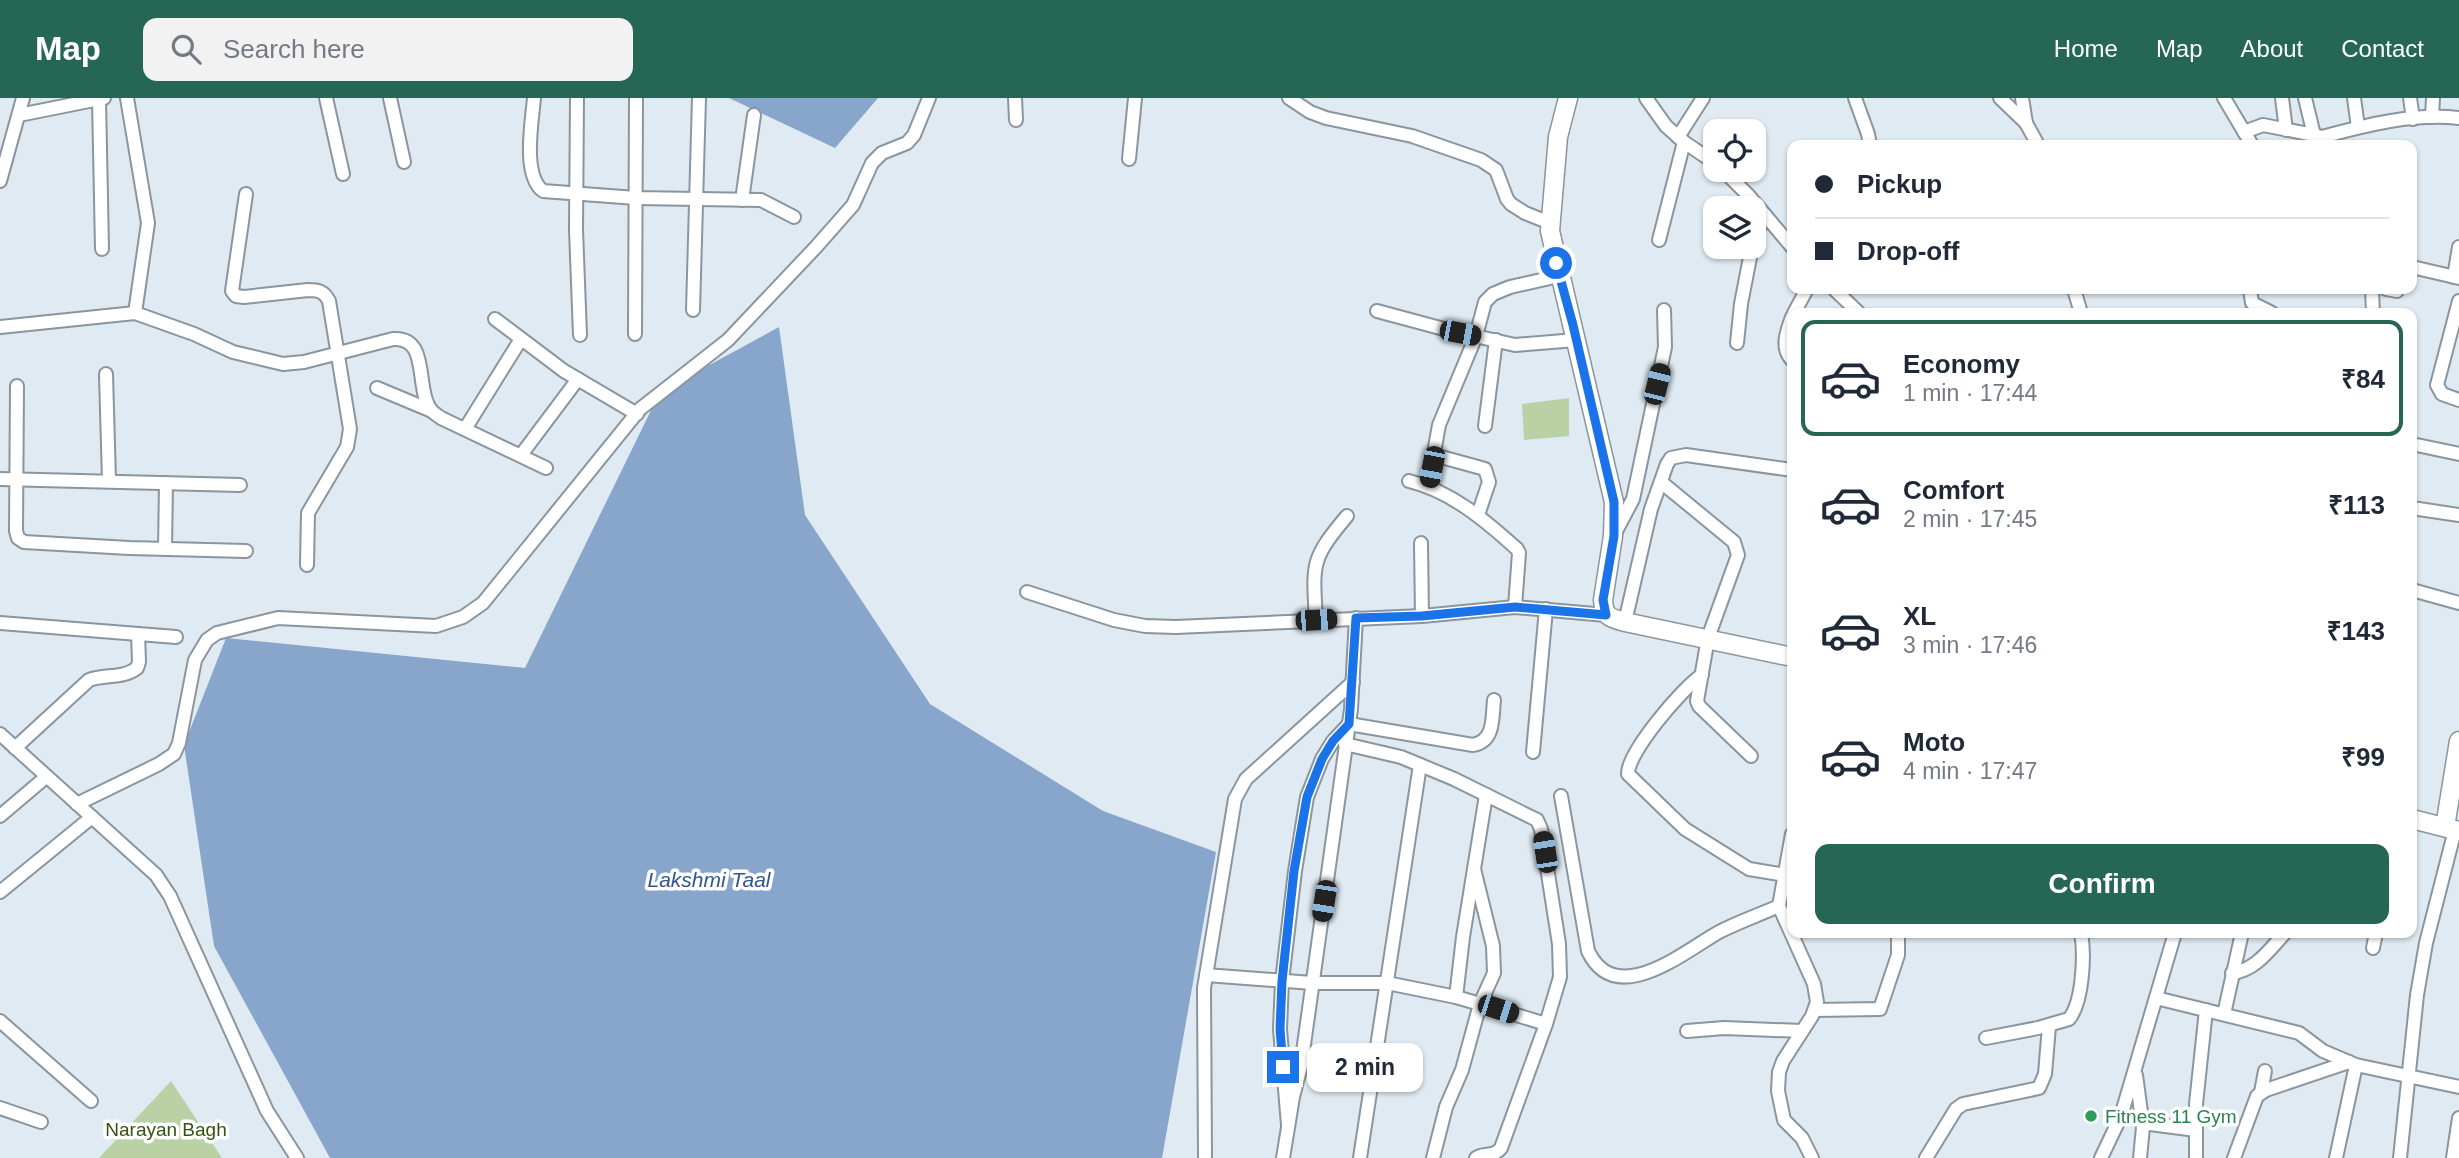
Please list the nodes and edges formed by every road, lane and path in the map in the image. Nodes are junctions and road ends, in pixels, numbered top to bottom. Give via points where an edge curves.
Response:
1 (23, 98) edge
2 (127, 98) edge
3 (326, 98) edge
4 (390, 98) edge
5 (534, 98) edge
6 (577, 98) edge
7 (636, 98) edge
8 (699, 98) edge
9 (929, 98) edge
10 (1016, 98) edge
11 (1135, 98) edge
12 (1289, 98) edge
13 (1568, 98) edge
14 (1646, 98) edge
15 (1703, 98) edge
16 (1855, 98) edge
17 (2000, 98) edge
18 (2022, 98) edge
19 (2224, 98) edge
20 (2282, 98) edge
21 (2305, 98) edge
22 (2354, 98) edge
23 (2410, 98) edge
24 (2433, 98) edge
25 (101, 99) edge
26 (19, 115) junction
27 (754, 115) dead end
28 (2432, 117) junction
29 (2459, 118) edge
30 (2413, 119) junction
31 (1016, 120) dead end
32 (2026, 123) junction
33 (2358, 127) junction
34 (2286, 130) junction
35 (2244, 132) junction
36 (2322, 139) edge
37 (1681, 140) junction
38 (1869, 140) edge
39 (2035, 140) edge
40 (2249, 140) edge
41 (1703, 155) edge
42 (1129, 159) dead end
43 (404, 162) dead end
44 (343, 174) dead end
45 (0, 181) edge
46 (1734, 182) edge
47 (577, 192) junction
48 (246, 194) dead end
49 (1747, 196) edge
50 (636, 198) junction
51 (696, 199) junction
52 (742, 200) junction
53 (1766, 216) edge
54 (794, 217) dead end
55 (1550, 223) junction
56 (1659, 240) dead end
57 (1787, 241) edge
58 (2459, 247) edge
59 (102, 249) dead end
60 (1750, 259) edge
61 (2417, 268) edge
62 (1559, 276) junction
63 (2456, 278) edge
64 (1839, 294) edge
65 (2250, 294) edge
66 (2459, 301) edge
67 (1854, 308) edge
68 (2262, 308) edge
69 (693, 310) dead end
70 (1664, 310) dead end
71 (1377, 311) dead end
72 (135, 313) junction
73 (495, 319) dead end
74 (0, 327) edge
75 (635, 334) dead end
76 (580, 335) dead end
77 (1476, 336) junction
78 (521, 339) junction
79 (1496, 340) junction
80 (1576, 340) junction
81 (1737, 342) dead end
82 (337, 354) junction
83 (106, 374) dead end
84 (578, 379) junction
85 (17, 386) dead end
86 (377, 388) dead end
87 (2459, 400) edge
88 (432, 411) junction
89 (637, 414) junction
90 (1485, 426) dead end
91 (465, 429) junction
92 (2417, 445) edge
93 (2459, 454) edge
94 (521, 455) junction
95 (1434, 455) junction
96 (546, 468) dead end
97 (1787, 469) edge
98 (0, 479) edge
99 (16, 479) junction
100 (109, 481) junction
101 (1409, 481) dead end
102 (1661, 482) junction
103 (166, 483) junction
104 (240, 485) dead end
105 (1428, 486) junction
106 (2417, 509) edge
107 (1478, 515) junction
108 (1347, 516) dead end
109 (2459, 516) edge
110 (1614, 536) junction
111 (1421, 543) dead end
112 (165, 549) junction
113 (246, 551) dead end
114 (307, 565) dead end
115 (2417, 591) edge
116 (1027, 592) dead end
117 (2459, 603) edge
118 (1515, 607) junction
119 (1546, 609) junction
120 (1606, 615) junction
121 (1422, 616) junction
122 (1356, 618) junction
123 (1316, 620) junction
124 (1625, 622) junction
125 (0, 624) edge
126 (138, 634) junction
127 (176, 637) dead end
128 (1708, 638) junction
129 (1787, 656) edge
130 (1702, 675) junction
131 (1353, 682) junction
132 (1494, 700) dead end
133 (1349, 724) junction
134 (0, 734) edge
135 (2459, 741) edge
136 (1345, 744) junction
137 (15, 748) junction
138 (1533, 752) dead end
139 (1751, 756) dead end
140 (1420, 765) junction
141 (46, 777) junction
142 (1486, 795) junction
143 (1560, 796) dead end
144 (77, 804) junction
145 (0, 816) edge
146 (92, 817) junction
147 (2417, 820) edge
148 (2453, 830) edge
149 (1474, 869) junction
150 (1787, 875) edge
151 (1787, 878) edge
152 (0, 892) edge
153 (1779, 906) junction
154 (1787, 924) edge
155 (1793, 938) edge
156 (1898, 938) edge
157 (2081, 938) edge
158 (2174, 938) edge
159 (2241, 938) edge
160 (2280, 938) edge
161 (2375, 938) edge
162 (2373, 948) dead end
163 (2232, 973) junction
164 (1206, 975) junction
165 (1282, 981) junction
166 (1312, 983) junction
167 (1387, 983) junction
168 (1456, 997) junction
169 (2156, 998) junction
170 (1480, 1004) junction
171 (1815, 1010) junction
172 (2206, 1010) junction
173 (2224, 1014) junction
174 (0, 1021) edge
175 (1546, 1024) junction
176 (2049, 1026) junction
177 (1687, 1031) dead end
178 (1802, 1031) junction
179 (1986, 1038) dead end
180 (2352, 1063) junction
181 (2135, 1069) junction
182 (2264, 1071) dead end
183 (2409, 1077) junction
184 (2459, 1087) edge
185 (2261, 1092) junction
186 (91, 1101) dead end
187 (0, 1108) edge
188 (2459, 1118) edge
189 (41, 1122) dead end
190 (2142, 1123) junction
191 (1288, 1125) junction
192 (2196, 1129) junction
193 (297, 1158) edge
194 (1205, 1158) edge
195 (1283, 1158) edge
196 (1360, 1158) edge
197 (1433, 1158) edge
198 (1476, 1158) edge
199 (1812, 1158) edge
200 (1926, 1158) edge
201 (2101, 1158) edge
202 (2140, 1158) edge
203 (2196, 1158) edge
204 (2234, 1158) edge
205 (2336, 1158) edge
206 (2400, 1158) edge
207 (2453, 1158) edge

1 - 26 street
2 - 72 street via 148,223
3 - 44 street
4 - 43 street
5 - 47 street via 530,155 537,187 554,193
6 - 47 street
7 - 50 street
8 - 51 street
9 - 89 street via 914,135 872,163 853,205 816,247 728,340
10 - 31 street
11 - 42 street
12 - 55 street via 1310,112 1412,136 1481,160 1496,170 1511,204
13 - 55 main road via 1558,137
14 - 37 street
15 - 37 street
16 - 38 street
17 - 32 street
18 - 32 street
19 - 35 street
20 - 34 street
21 - 36 street
22 - 33 street
23 - 30 street
24 - 28 street
25 - 26 street
25 - 59 street
26 - 45 street
27 - 52 street
28 - 29 street
28 - 30 street
30 - 33 street
32 - 39 street
33 - 36 street
34 - 35 street via 2263,125
34 - 36 street
35 - 40 street
37 - 41 street
37 - 56 street
46 - 49 street
47 - 50 street
47 - 76 street
48 - 82 street via 232,291 244,297 308,290 325,294
50 - 51 street
50 - 75 street
51 - 52 street
51 - 69 street
52 - 54 street via 761,200
53 - 57 street
55 - 62 main road
58 - 63 street
60 - 81 street
61 - 63 street
62 - 77 street via 1521,283 1489,297
62 - 80 main road
64 - 67 street
65 - 68 street via 2252,303
66 - 87 street via 2437,385 2442,394
70 - 110 street via 1665,347 1633,499
71 - 77 street
72 - 74 street
72 - 82 street via 271,363
73 - 78 street
77 - 79 street
77 - 95 street via 1439,425
78 - 84 street
78 - 91 street
79 - 80 street via 1522,345
79 - 90 street
80 - 110 main road via 1612,494
82 - 88 street via 407,339 417,354
82 - 114 street via 350,436 308,513
83 - 100 street
84 - 89 street
84 - 94 street
85 - 99 street
86 - 88 street
88 - 91 street
89 - 144 street via 483,603 463,617 436,626 278,618 218,634 207,640 195,660 174,754
91 - 94 street
92 - 93 street
94 - 96 street
95 - 105 street
95 - 107 street via 1485,469 1489,482
97 - 102 street via 1678,455 1667,464
98 - 99 street
99 - 100 street
99 - 112 street via 16,531 24,542
100 - 103 street
101 - 105 street
102 - 124 street
102 - 128 street via 1738,549
103 - 104 street
103 - 112 street
105 - 107 street
106 - 109 street
107 - 118 street via 1519,553
108 - 123 street via 1317,558
110 - 120 main road via 1603,600
111 - 121 street
112 - 113 street
115 - 117 street
116 - 123 street via 1145,626
118 - 119 street
118 - 121 street
119 - 120 street
119 - 138 street
120 - 124 main road
121 - 122 street
122 - 123 street
122 - 131 street
124 - 128 main road
125 - 126 street
126 - 127 street
126 - 137 street via 137,668 122,676 89,680
128 - 129 main road
128 - 130 street
130 - 139 street via 1699,706
130 - 150 street via 1646,734 1628,774 1685,829 1749,869
131 - 133 street
131 - 164 street via 1239,789
132 - 133 street via 1488,739 1473,746
133 - 136 street
133 - 165 street via 1322,759 1307,797
134 - 137 street
135 - 148 main road
136 - 140 street
136 - 166 street
137 - 141 street
140 - 142 street
140 - 167 street
141 - 144 street
141 - 145 street
142 - 149 street
142 - 175 street via 1537,820 1541,829 1561,962
143 - 153 street via 1588,951 1606,970 1629,976 1653,971 1720,931
144 - 146 street
146 - 152 street
146 - 193 street via 156,874 170,897 267,1111
147 - 148 main road
148 - 183 street via 2417,995
149 - 168 street
149 - 170 street via 1493,946 1494,974
151 - 153 street
153 - 154 street
155 - 171 street via 1814,984
156 - 171 street via 1898,955 1880,1009
157 - 176 street via 2084,965 2076,1008 2069,1019
158 - 169 street
159 - 163 street
160 - 163 street via 2247,971
161 - 162 street
163 - 173 street
164 - 165 street
164 - 194 street
165 - 166 street
165 - 191 street via 1280,1029
166 - 167 street
166 - 191 street
167 - 168 street
167 - 196 street
168 - 170 street
169 - 172 street
169 - 181 street
170 - 175 street
170 - 197 street
171 - 178 street
172 - 173 street
172 - 192 street
173 - 180 street via 2299,1033 2323,1051
174 - 186 street
175 - 198 street via 1501,1148 1497,1154
176 - 179 street
176 - 200 street via 2045,1074 2039,1088 1956,1108
177 - 178 street
178 - 199 street via 1783,1061 1778,1091 1784,1120 1802,1138
180 - 183 street
180 - 185 street
180 - 205 street
181 - 190 street
181 - 201 street via 2121,1116
182 - 185 street
183 - 184 street
183 - 206 street
185 - 204 street
187 - 189 street
188 - 207 street
190 - 192 street
190 - 202 street
191 - 195 street
192 - 203 street

